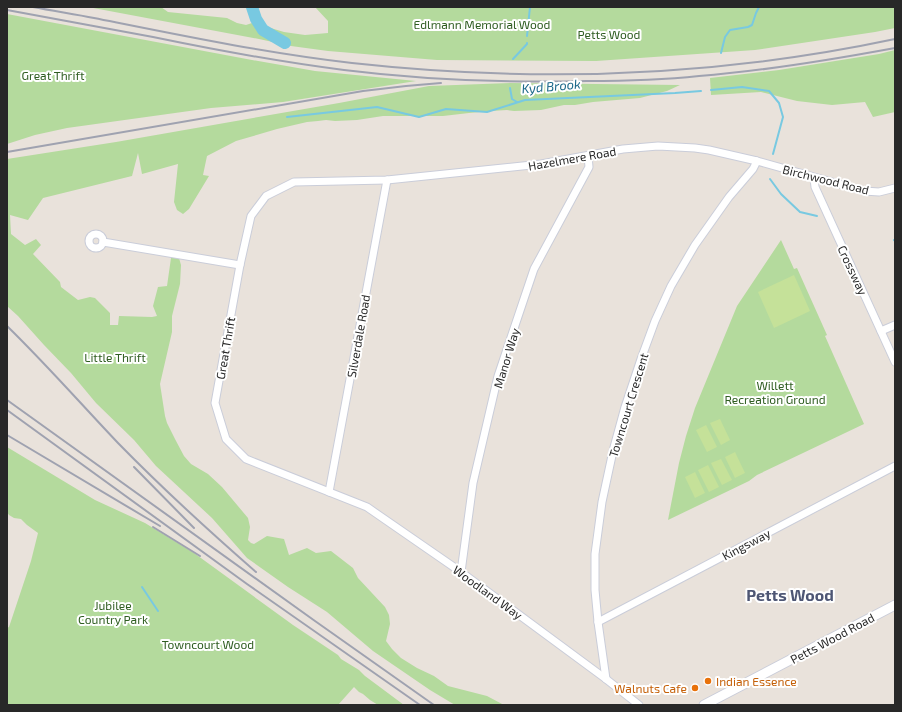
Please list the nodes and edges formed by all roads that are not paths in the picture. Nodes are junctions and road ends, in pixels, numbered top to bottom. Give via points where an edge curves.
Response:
1 (588, 156) junction
2 (757, 161) junction
3 (814, 178) junction
4 (387, 180) junction
5 (895, 188) edge
6 (103, 242) dead end
7 (240, 265) junction
8 (895, 325) edge
9 (881, 332) junction
10 (895, 362) edge
11 (895, 466) edge
12 (329, 492) junction
13 (461, 572) junction
14 (895, 605) edge
15 (598, 622) junction
16 (606, 679) junction
17 (639, 705) edge
18 (704, 705) edge

1 - 2 street, Hazelmere Road via 658,146 709,150
1 - 4 street, Hazelmere Road via 541,164
1 - 13 street, Manor Way via 589,167 534,269 498,376 473,483
2 - 3 street, Birchwood Road
2 - 15 street, Towncourt Crescent via 695,245 671,286 641,359 625,407 602,502 595,554
3 - 5 street, Birchwood Road via 864,191 879,192
3 - 9 street, Crossway via 815,187
4 - 7 street, Great Thrift via 294,182 266,196 250,216
4 - 12 street, Silverdale Road
6 - 7 street
7 - 12 street, Great Thrift via 215,403 226,439 246,459
8 - 9 street
9 - 10 street, Crossway
11 - 15 street, Kingsway
12 - 13 street, Woodland Way via 367,507
13 - 16 street, Woodland Way
14 - 18 street, Petts Wood Road
15 - 16 street, Towncourt Crescent
16 - 17 street, Woodland Way

